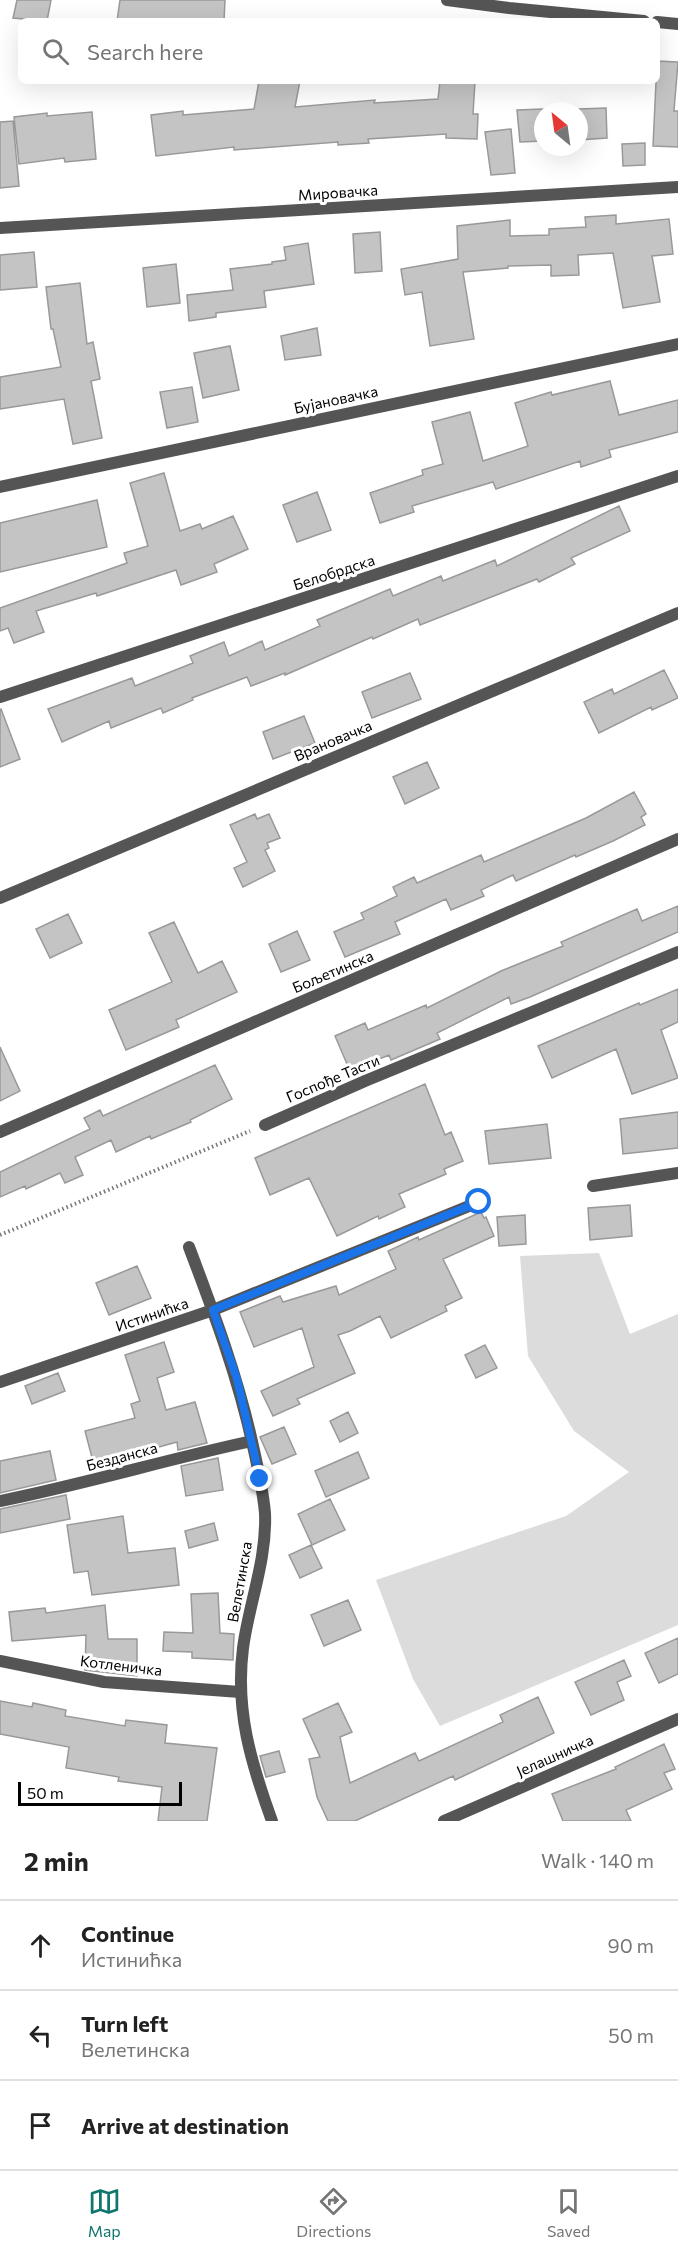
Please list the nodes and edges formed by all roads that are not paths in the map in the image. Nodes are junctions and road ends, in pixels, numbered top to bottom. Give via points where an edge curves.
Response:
1 (447, 0) edge
2 (613, 18) edge
3 (660, 22) edge
4 (678, 24) edge
5 (678, 187) edge
6 (0, 228) edge
7 (678, 344) edge
8 (678, 476) edge
9 (0, 487) edge
10 (678, 613) edge
11 (0, 697) edge
12 (678, 839) edge
13 (0, 898) edge
14 (678, 952) edge
15 (265, 1125) road end
16 (0, 1132) edge
17 (678, 1173) edge
18 (593, 1186) dead end
19 (479, 1202) dead end
20 (189, 1247) dead end
21 (213, 1310) junction
22 (0, 1382) edge
23 (252, 1441) junction
24 (0, 1501) edge
25 (0, 1661) edge
26 (240, 1692) junction
27 (678, 1719) edge
28 (272, 1821) edge
29 (444, 1821) edge

1 - 2 street
3 - 4 street
5 - 6 street, Мировачка
7 - 9 street, Бујановачка
8 - 11 street, Белобрдска
10 - 13 street, Врановачка
12 - 16 street, Бољетинска
14 - 15 street, Госпође Тасти
17 - 18 street
19 - 21 street, Истинићка
20 - 21 street, Велетинска
21 - 22 street, Истинићка
21 - 23 street, Велетинска via 237,1379
23 - 24 street, Безданска
23 - 26 street, Велетинска via 265,1514 263,1554 243,1647
25 - 26 street, Котленичка via 104,1682
26 - 28 street, Велетинска via 252,1766
27 - 29 street, Јелашничка

